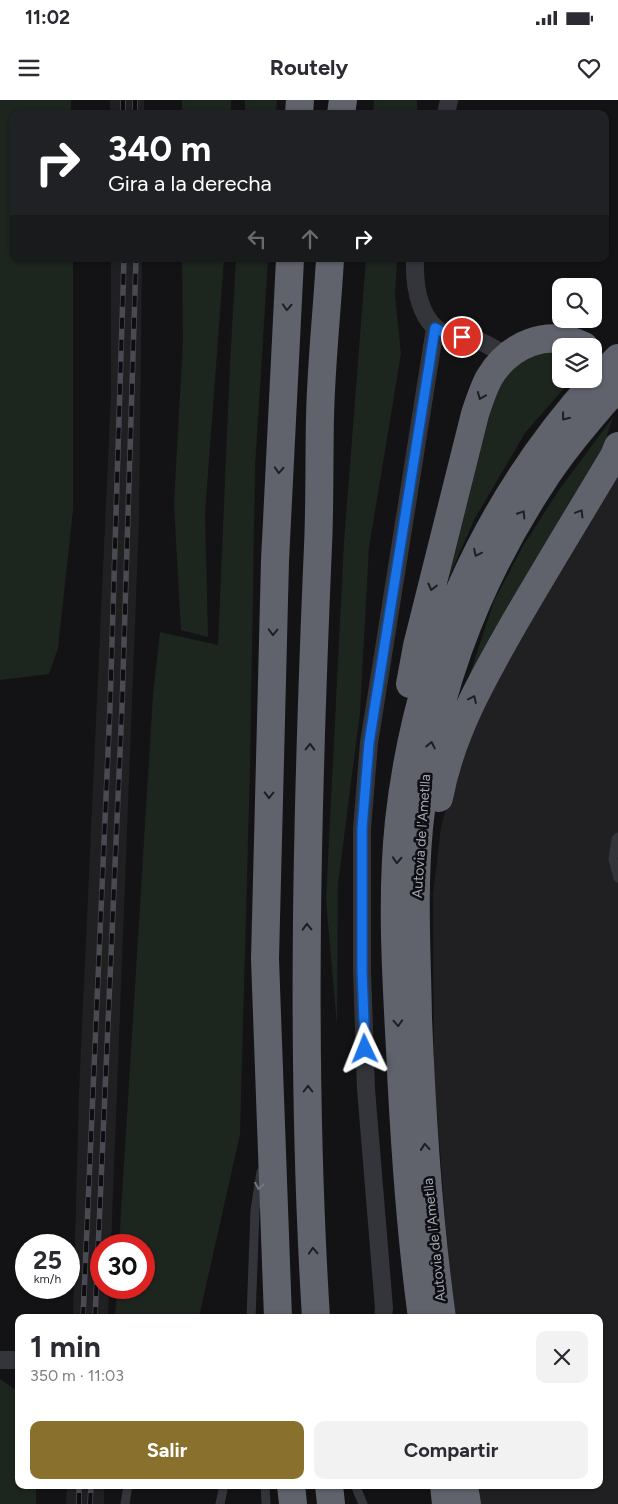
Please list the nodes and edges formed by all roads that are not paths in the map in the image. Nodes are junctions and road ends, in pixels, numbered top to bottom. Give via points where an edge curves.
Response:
1 (290, 262) edge
2 (330, 262) edge
3 (415, 262) edge
4 (435, 328) junction
5 (552, 338) edge
6 (508, 356) junction
7 (618, 358) edge
8 (602, 361) edge
9 (610, 389) edge
10 (618, 446) edge
11 (399, 823) junction
12 (618, 838) edge
13 (618, 878) edge
14 (416, 950) junction
15 (270, 1120) junction
16 (251, 1314) edge
17 (278, 1314) edge
18 (316, 1314) edge
19 (383, 1314) edge
20 (422, 1314) edge
21 (442, 1314) edge
22 (0, 1360) edge
23 (15, 1360) edge
24 (127, 1489) edge
25 (223, 1489) edge
26 (265, 1489) edge
27 (291, 1489) edge
28 (329, 1489) edge
29 (357, 1489) edge
30 (444, 1489) edge
31 (465, 1489) edge
32 (125, 1504) edge
33 (220, 1504) edge
34 (266, 1504) edge
35 (293, 1504) edge
36 (331, 1504) edge
37 (363, 1504) edge
38 (446, 1504) edge
39 (467, 1504) edge

1 -> 15 highway via 275,561 265,949
18 -> 2 highway via 308,1099 307,896 320,416
3 - 4 street via 416,291
4 - 6 street via 448,335 476,340
4 - 19 street via 369,743 362,829 366,1089
5 - 6 highway via 536,340
6 -> 11 highway via 488,379 474,414 417,646 404,720
7 - 9 highway, bridge
8 - 9 highway via 610,372
9 -> 11 highway via 570,411 538,451 482,542 439,640 423,692 410,744
14 -> 9 highway, Autovia de l'Ametlla via 416,879 425,774 450,672 488,575 514,528 541,483
14 -> 10 highway via 438,802 459,729 496,656
11 -> 20 highway via 397,996 409,1199
12 - 13 lane via 613,859
21 -> 14 highway, Autovia de l'Ametlla via 424,1138
15 -> 16 lane via 255,1210
15 - 17 highway
22 - 23 street
24 - 32 lane
25 - 33 lane
26 - 34 lane
27 - 35 highway
28 - 36 highway
29 - 37 lane
30 - 38 highway
31 - 39 highway

